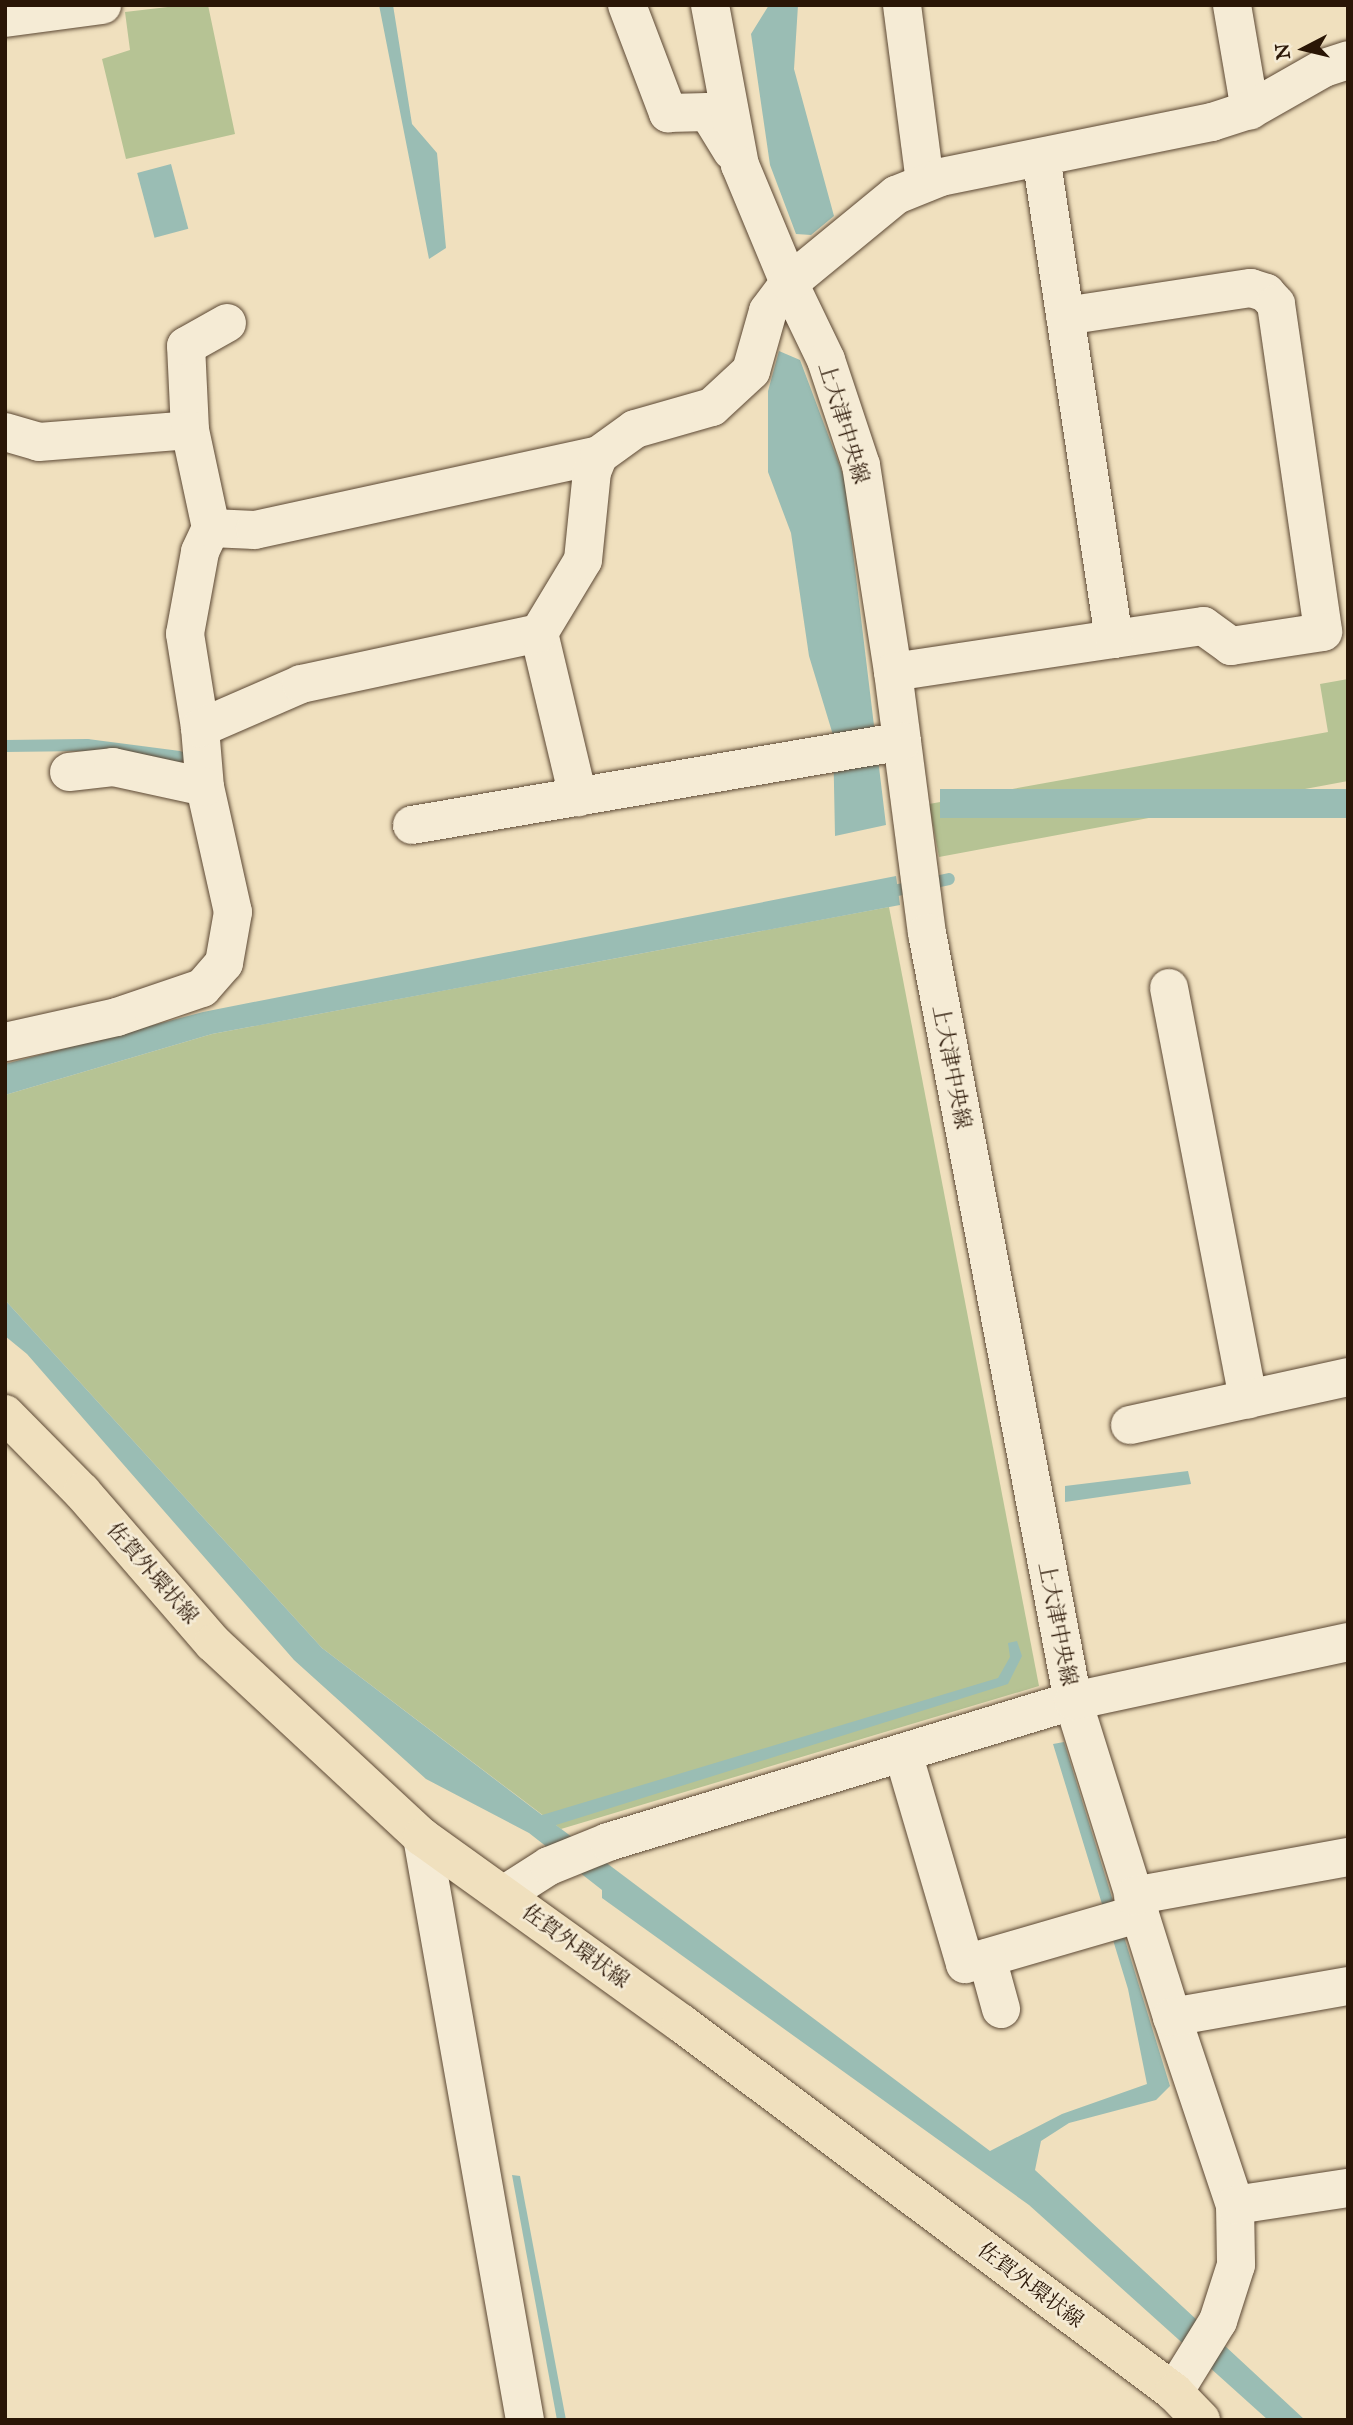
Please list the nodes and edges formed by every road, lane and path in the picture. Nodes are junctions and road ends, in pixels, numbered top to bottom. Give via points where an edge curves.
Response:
1 (102, 5) edge
2 (627, 5) edge
3 (710, 5) edge
4 (902, 5) edge
5 (1232, 5) edge
6 (5, 18) edge
7 (1348, 60) edge
8 (1250, 110) junction
9 (1041, 157) junction
10 (740, 165) junction
11 (925, 183) junction
12 (789, 284) junction
13 (1065, 316) junction
14 (227, 323) dead end
15 (190, 430) junction
16 (5, 432) edge
17 (599, 455) junction
18 (211, 528) junction
19 (539, 632) junction
20 (1114, 639) junction
21 (893, 672) junction
22 (200, 729) junction
23 (902, 741) junction
24 (69, 772) dead end
25 (205, 787) junction
26 (578, 797) junction
27 (412, 825) dead end
28 (1169, 988) dead end
29 (5, 1042) edge
30 (1348, 1377) edge
31 (1248, 1399) junction
32 (5, 1414) edge
33 (1130, 1425) dead end
34 (1348, 1642) edge
35 (1073, 1700) junction
36 (903, 1753) junction
37 (422, 1837) junction
38 (1348, 1857) edge
39 (505, 1894) junction
40 (1137, 1905) junction
41 (987, 1958) junction
42 (1348, 1986) edge
43 (1001, 2009) dead end
44 (1172, 2017) junction
45 (1348, 2188) edge
46 (1236, 2205) junction
47 (1183, 2378) junction
48 (525, 2420) edge
49 (1201, 2420) edge

1 - 6 street
2 - 10 street via 668,113 708,112
3 - 10 street, 上大津中央線
4 - 11 street
5 - 8 street
7 - 8 street via 1324,68
8 - 9 street via 1171,133
9 - 11 street
9 - 13 street
10 - 12 street, 上大津中央線
11 - 12 street via 896,195
12 - 17 street via 768,311 751,371 712,407 635,429
12 - 21 street, 上大津中央線 via 826,359 861,465
13 - 20 street
13 - 20 street via 1251,288 1266,293 1276,304 1278,317 1323,632 1231,646 1203,626
14 - 15 street via 186,346
15 - 16 street via 39,442
15 - 18 street
17 - 18 street via 255,530
17 - 19 street via 592,472 583,560
18 - 22 street via 200,552 186,634
19 - 22 street via 301,684
19 - 26 street
20 - 21 street
21 - 23 street, 上大津中央線
22 - 25 street
23 - 26 street
23 - 35 street, 上大津中央線 via 924,910
24 - 25 street via 113,767
25 - 29 street via 233,912 224,963 202,988 117,1017
26 - 27 street
28 - 31 street
30 - 31 street
31 - 33 street
32 - 37 main road, 佐賀外環状線 via 82,1492 214,1643
34 - 35 street
35 - 36 street
35 - 40 street, 上大津中央線
36 - 39 street via 608,1842 549,1866
36 - 41 street via 965,1964
37 - 39 main road, 佐賀外環状線
37 - 48 street
38 - 40 street
39 - 47 main road, 佐賀外環状線
40 - 41 street via 1096,1925
40 - 44 street, 上大津中央線
41 - 43 street
42 - 44 street
44 - 46 street, 上大津中央線
45 - 46 street
46 - 47 street, 上大津中央線 via 1236,2265 1218,2321
47 - 49 main road, 佐賀外環状線

